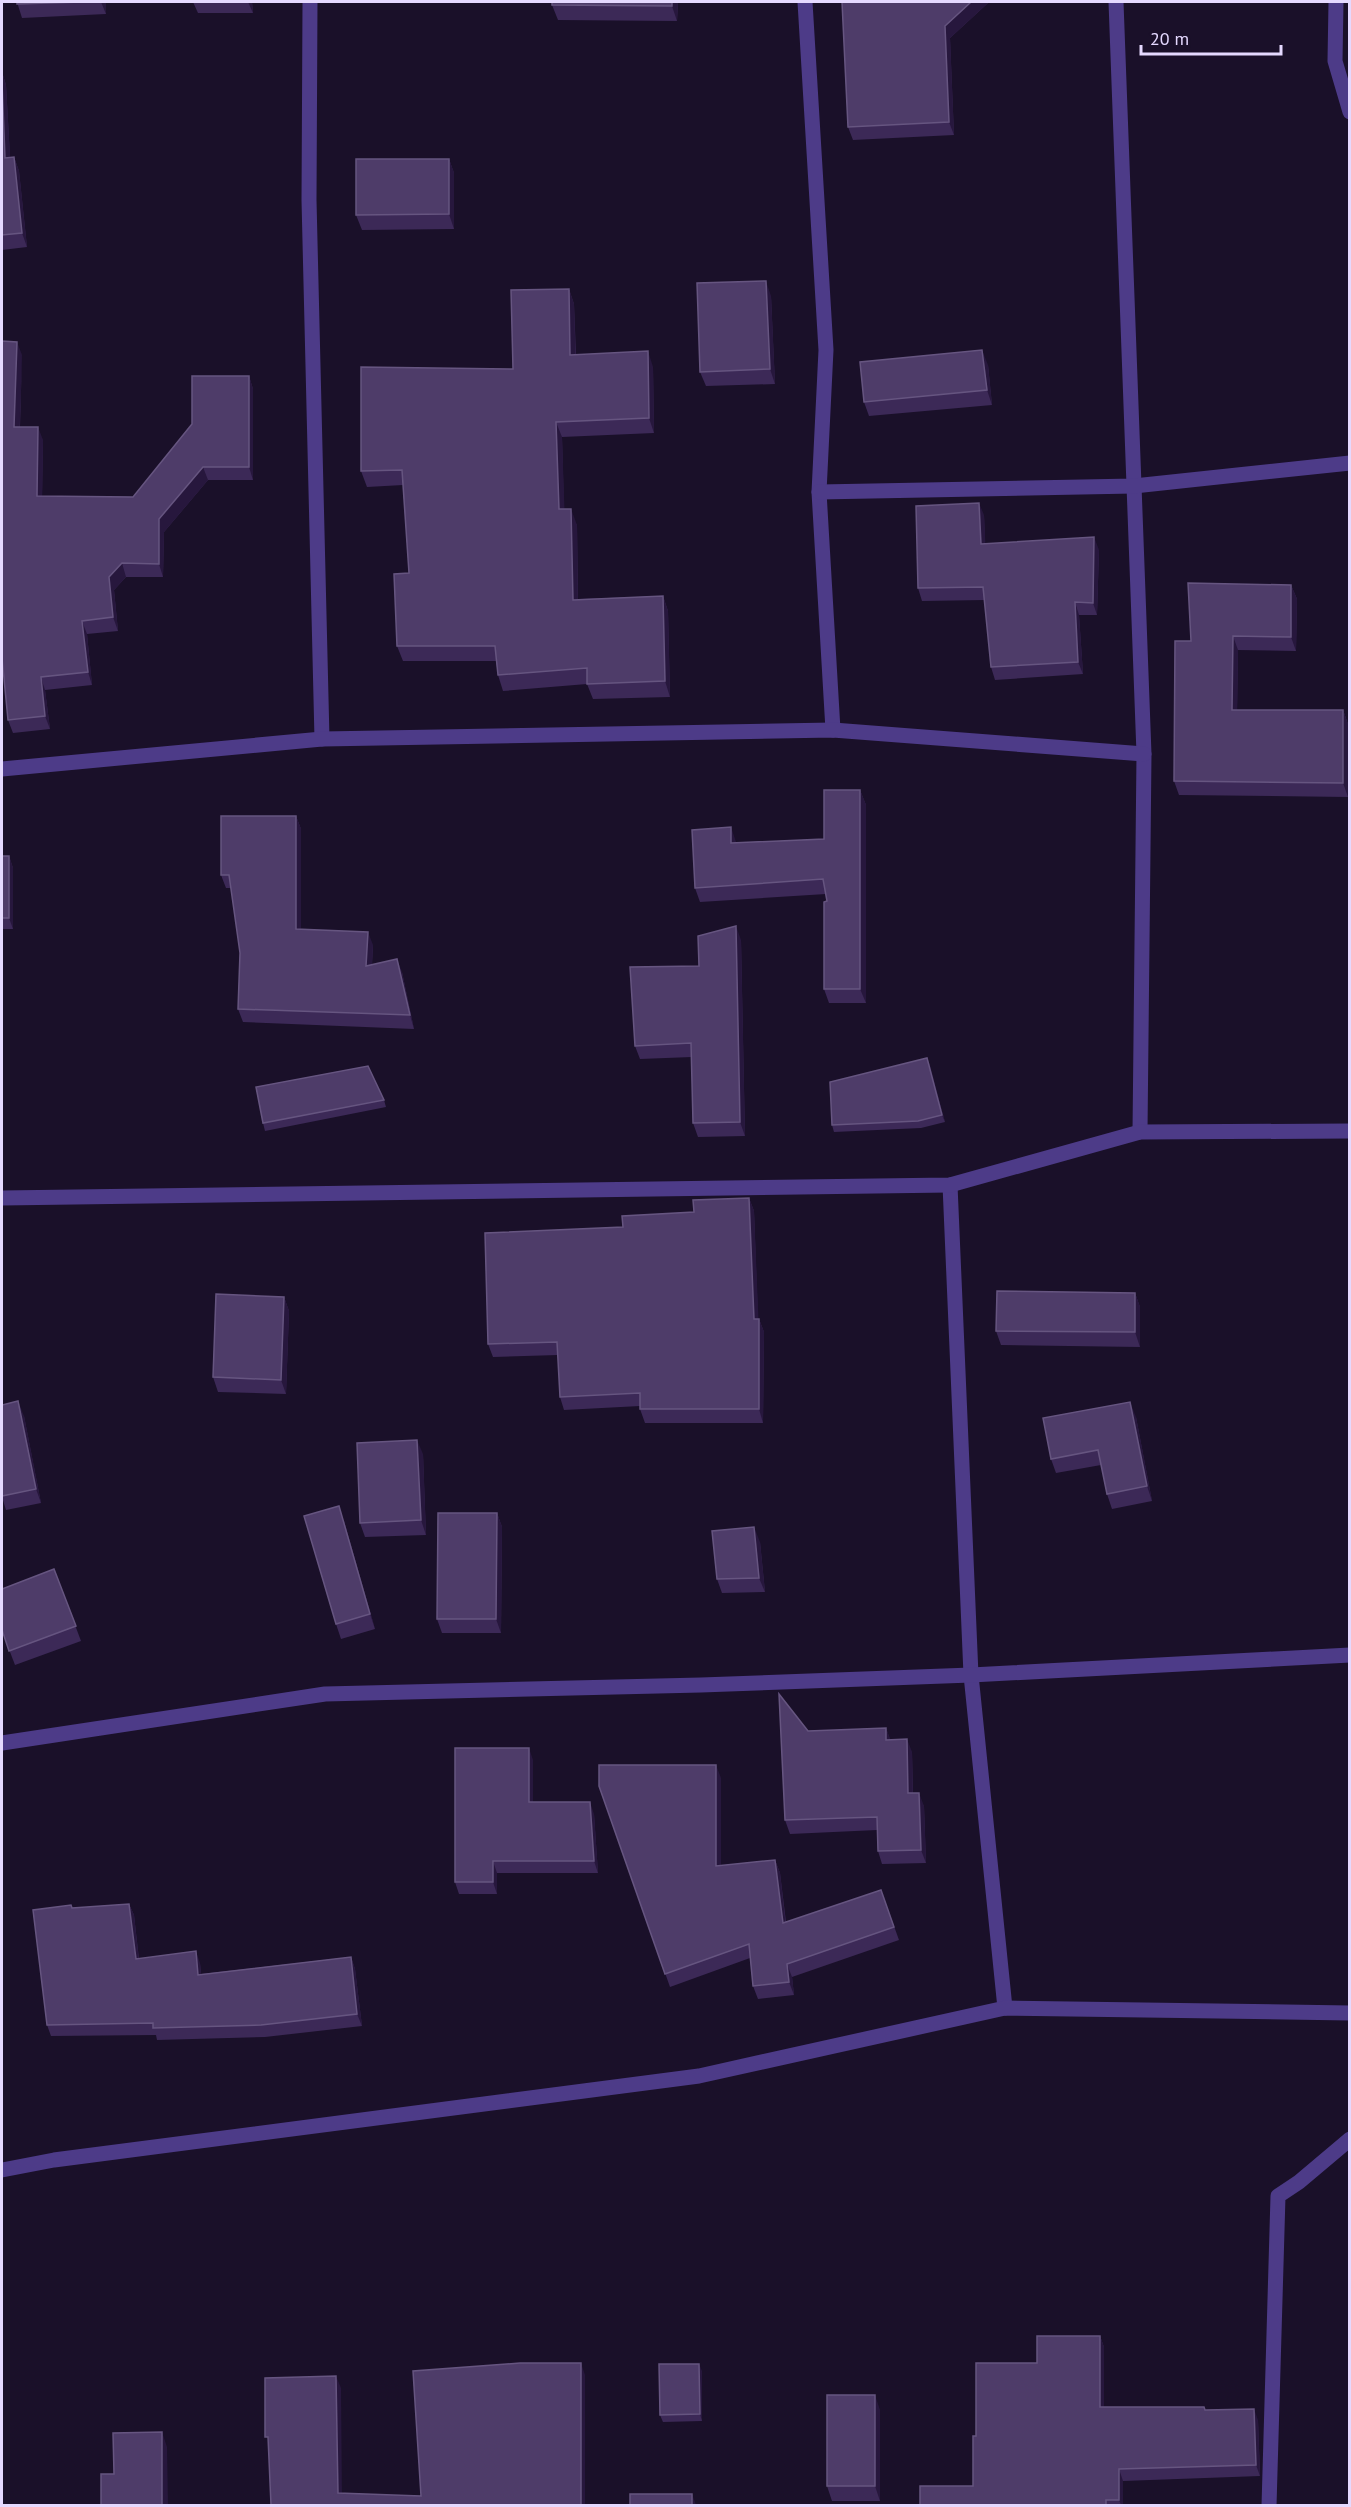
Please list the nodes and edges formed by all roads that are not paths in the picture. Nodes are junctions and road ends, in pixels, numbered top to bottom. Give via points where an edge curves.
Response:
1 (310, 2) edge
2 (805, 2) edge
3 (1116, 2) edge
4 (1336, 2) edge
5 (1350, 112) edge
6 (1350, 463) edge
7 (1134, 486) junction
8 (819, 492) junction
9 (833, 730) junction
10 (322, 739) junction
11 (1144, 754) junction
12 (2, 769) edge
13 (1350, 1131) edge
14 (1140, 1132) junction
15 (950, 1185) junction
16 (2, 1198) edge
17 (1350, 1656) edge
18 (971, 1675) junction
19 (2, 1743) edge
20 (1005, 2008) junction
21 (1350, 2013) edge
22 (1350, 2139) edge
23 (2, 2170) edge
24 (1269, 2505) edge

1 - 10 street via 309,200
2 - 8 street via 826,350
3 - 7 street
4 - 5 street via 1335,61
6 - 7 street
7 - 8 street
7 - 11 street
8 - 9 street
9 - 10 street
9 - 11 street
10 - 12 street
11 - 14 street
13 - 14 street
14 - 15 street
15 - 16 street
15 - 18 street
17 - 18 street
18 - 19 street via 325,1694
18 - 20 street
20 - 21 street
20 - 23 street via 699,2076
22 - 24 street via 1278,2196

